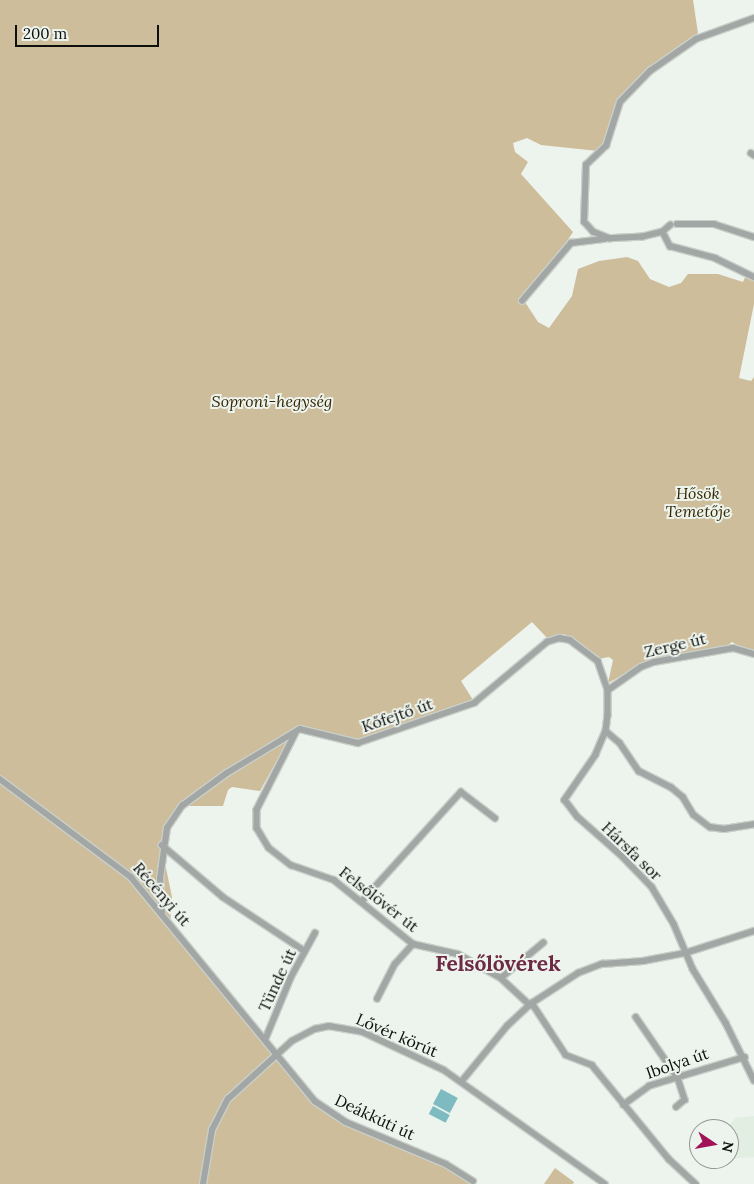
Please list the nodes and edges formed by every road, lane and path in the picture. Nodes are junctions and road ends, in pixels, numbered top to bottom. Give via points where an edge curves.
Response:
1 (754, 18) edge
2 (663, 232) junction
3 (754, 237) edge
4 (606, 238) junction
5 (754, 277) edge
6 (522, 301) dead end
7 (754, 654) edge
8 (602, 669) joint
9 (608, 690) junction
10 (606, 731) junction
11 (296, 733) junction
12 (0, 779) edge
13 (495, 818) dead end
14 (754, 824) edge
15 (162, 845) junction
16 (362, 901) junction
17 (162, 914) junction
18 (754, 931) edge
19 (315, 932) dead end
20 (543, 943) dead end
21 (413, 944) junction
22 (305, 951) junction
23 (685, 953) junction
24 (501, 978) junction
25 (377, 999) dead end
26 (531, 1004) junction
27 (636, 1017) dead end
28 (265, 1040) junction
29 (279, 1056) junction
30 (754, 1058) edge
31 (745, 1059) junction
32 (678, 1078) junction
33 (754, 1080) edge
34 (462, 1081) junction
35 (623, 1105) junction
36 (677, 1107) dead end
37 (476, 1183) edge
38 (203, 1184) edge
39 (605, 1184) edge
40 (696, 1184) edge

1 - 4 street via 696,39 650,71 620,102 606,146 590,158 583,174 584,222 589,230
2 - 3 street via 674,224 714,224
2 - 4 street
2 - 5 street via 670,246 715,258
4 - 6 street via 571,242
7 - 9 street, Zerge út via 733,648 654,662 642,666
8 - 9 street, Hársfa sor
8 - 11 street, Kőfejtő út via 596,657 576,642 553,639 474,703 358,743 303,729
9 - 10 street, Hársfa sor
10 - 14 street via 620,743 639,771 671,787 684,799 694,816 710,827 724,829
10 - 23 street, Hársfa sor via 592,762 565,800 578,818 648,881 674,924
11 - 15 street via 227,773 182,806 167,828
11 - 16 street, Felsőlövér út via 262,798 255,818 257,828 269,848 284,861 328,876
12 - 17 street, Récényi út via 117,864
13 - 16 street via 461,792
15 - 17 street
15 - 22 street via 223,896
16 - 21 street, Felsőlövér út
17 - 28 street, Récényi út
18 - 23 street
19 - 22 street, Tünde út
20 - 24 street
21 - 24 street, Felsőlövér út via 458,954
21 - 25 street via 395,964
22 - 28 street, Tünde út
23 - 26 street via 591,968
23 - 31 street, Hársfa sor
24 - 26 street, Felsőlövér út
26 - 34 street via 489,1045
26 - 35 street, Felsőlövér út via 566,1055 592,1066
27 - 32 street
28 - 29 street, Récényi út
29 - 34 street, Lővér körút via 292,1041 315,1029 351,1028
29 - 37 street, Deákkúti út via 330,1114 446,1164
29 - 38 street, Lővér körút via 222,1107 212,1130
30 - 31 street, Ibolya út
31 - 32 street, Ibolya út
31 - 33 street, Hársfa sor
32 - 35 street, Ibolya út via 649,1086
32 - 36 street via 685,1100
34 - 39 street, Lővér körút
35 - 40 street, Felsőlövér út

